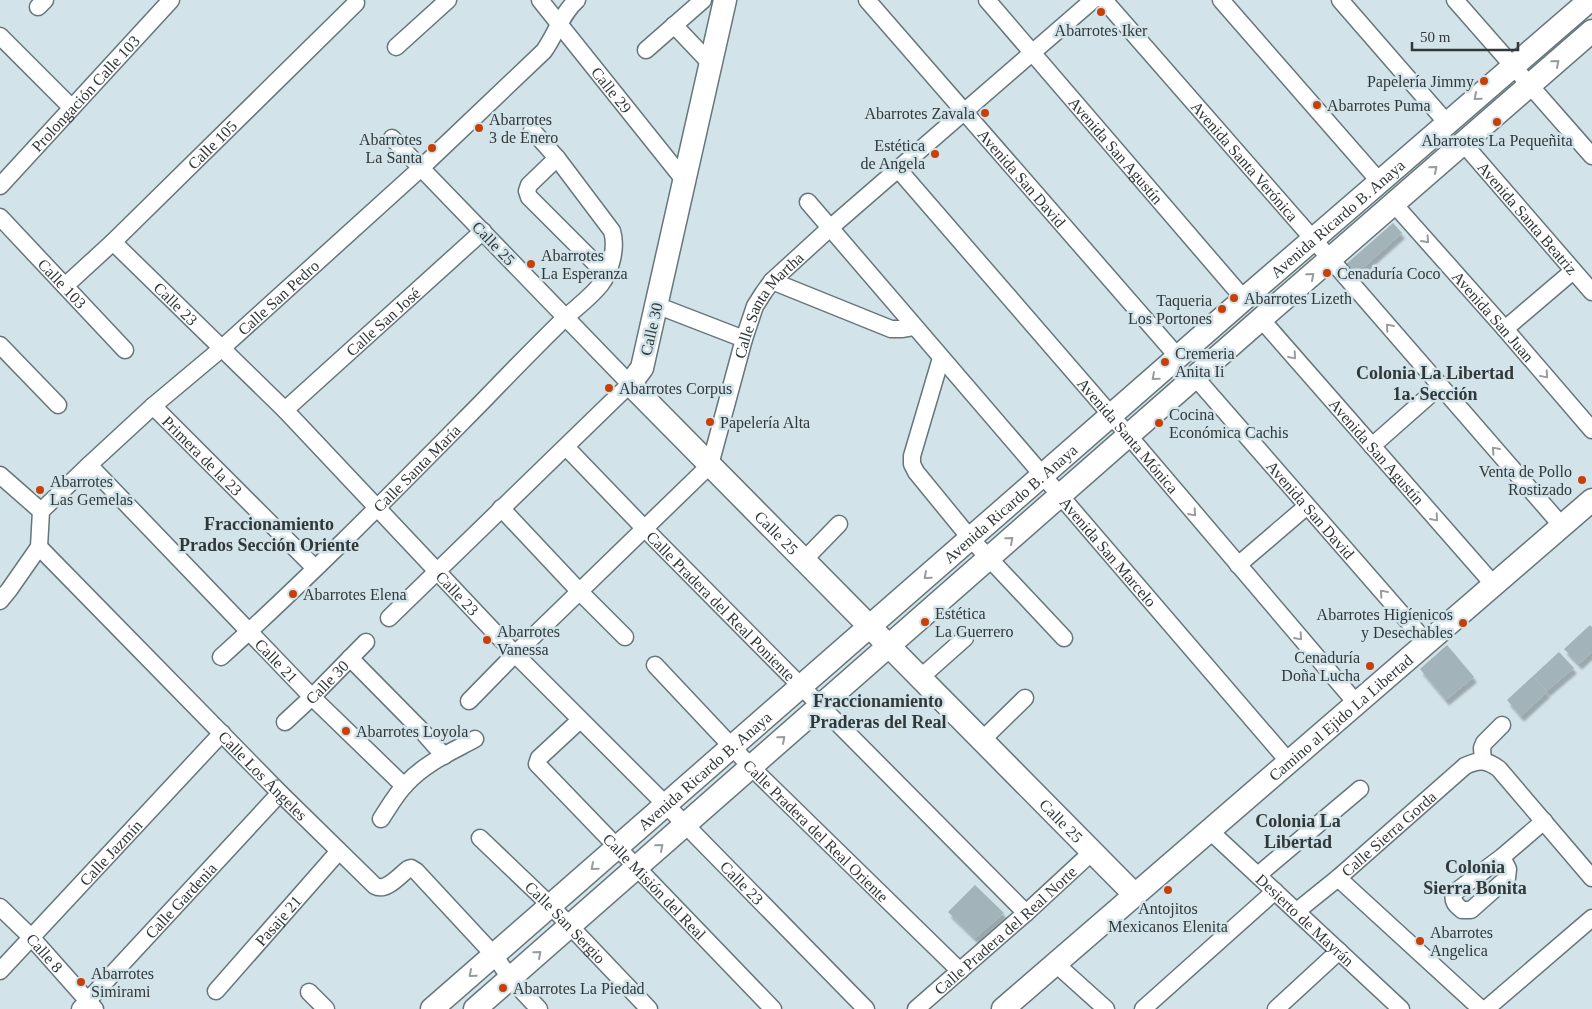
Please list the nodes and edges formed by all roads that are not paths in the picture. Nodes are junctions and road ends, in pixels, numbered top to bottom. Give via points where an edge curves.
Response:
1 (171, 0) edge
2 (540, 0) edge
3 (577, 0) edge
4 (702, 0) edge
5 (725, 0) edge
6 (868, 0) edge
7 (987, 0) edge
8 (1093, 0) edge
9 (1104, 0) edge
10 (1220, 0) edge
11 (1340, 0) edge
12 (1456, 0) edge
13 (356, 3) dead end
14 (439, 3) edge
15 (1584, 6) edge
16 (560, 24) junction
17 (674, 25) junction
18 (1592, 31) edge
19 (2, 43) edge
20 (396, 47) dead end
21 (646, 50) dead end
22 (1032, 53) junction
23 (711, 64) junction
24 (1513, 66) junction
25 (1530, 86) junction
26 (71, 107) junction
27 (964, 112) junction
28 (1447, 123) junction
29 (532, 130) dead end
30 (392, 138) dead end
31 (1463, 143) junction
32 (1592, 156) edge
33 (557, 158) junction
34 (421, 168) junction
35 (898, 169) junction
36 (684, 180) junction
37 (1380, 182) junction
38 (0, 186) edge
39 (808, 202) dead end
40 (1394, 204) junction
41 (0, 217) edge
42 (830, 228) junction
43 (483, 231) junction
44 (1313, 239) junction
45 (113, 242) junction
46 (1330, 259) junction
47 (1573, 271) junction
48 (607, 275) junction
49 (772, 281) junction
50 (66, 286) junction
51 (1592, 292) edge
52 (1244, 299) junction
53 (656, 305) junction
54 (566, 317) junction
55 (1261, 319) junction
56 (914, 327) junction
57 (1505, 329) junction
58 (744, 338) junction
59 (0, 345) edge
60 (221, 349) junction
61 (125, 350) dead end
62 (1178, 357) junction
63 (941, 358) junction
64 (1195, 377) junction
65 (630, 384) junction
66 (1440, 386) junction
67 (58, 405) dead end
68 (153, 406) junction
69 (284, 410) junction
70 (1111, 416) junction
71 (1592, 430) edge
72 (1128, 436) junction
73 (1372, 446) junction
74 (566, 447) junction
75 (89, 465) junction
76 (710, 465) junction
77 (0, 475) edge
78 (1043, 475) junction
79 (1060, 495) junction
80 (1592, 500) edge
81 (1307, 506) junction
82 (377, 508) junction
83 (501, 508) junction
84 (41, 511) junction
85 (839, 524) dead end
86 (1562, 526) junction
87 (645, 529) junction
88 (970, 538) junction
89 (39, 547) junction
90 (988, 558) junction
91 (804, 560) junction
92 (1238, 565) junction
93 (315, 568) junction
94 (437, 572) junction
95 (1494, 585) junction
96 (3, 591) edge
97 (580, 592) junction
98 (389, 618) dead end
99 (869, 626) junction
100 (250, 631) junction
101 (625, 637) dead end
102 (965, 638) dead end
103 (1064, 638) dead end
104 (366, 642) dead end
105 (1427, 643) junction
106 (888, 646) junction
107 (515, 654) junction
108 (221, 657) dead end
109 (350, 658) junction
110 (654, 665) dead end
111 (920, 678) junction
112 (802, 685) junction
113 (312, 697) junction
114 (1025, 698) dead end
115 (469, 701) dead end
116 (1357, 704) junction
117 (821, 705) junction
118 (580, 720) junction
119 (285, 722) dead end
120 (1502, 725) dead end
121 (222, 734) junction
122 (475, 739) dead end
123 (982, 740) junction
124 (732, 747) junction
125 (444, 756) junction
126 (1482, 761) junction
127 (1289, 762) junction
128 (751, 767) junction
129 (404, 786) junction
130 (1360, 789) dead end
131 (280, 793) junction
132 (666, 805) junction
133 (381, 819) dead end
134 (1544, 821) junction
135 (685, 825) junction
136 (1210, 831) junction
137 (480, 838) dead end
138 (616, 848) junction
139 (339, 850) junction
140 (1092, 852) junction
141 (1502, 857) dead end
142 (636, 868) junction
143 (1258, 875) junction
144 (1338, 878) junction
145 (1592, 878) edge
146 (1275, 892) junction
147 (1135, 895) junction
148 (550, 905) junction
149 (0, 906) edge
150 (1297, 912) junction
151 (1026, 913) junction
152 (1592, 918) edge
153 (569, 926) junction
154 (31, 937) junction
155 (1339, 951) junction
156 (494, 955) junction
157 (1056, 964) junction
158 (0, 970) edge
159 (960, 971) junction
160 (510, 978) junction
161 (216, 991) dead end
162 (309, 992) dead end
163 (88, 1006) edge
164 (326, 1009) edge
165 (432, 1009) edge
166 (475, 1009) edge
167 (539, 1009) edge
168 (649, 1009) edge
169 (773, 1009) edge
170 (866, 1009) edge
171 (916, 1009) edge
172 (1003, 1009) edge
173 (1106, 1009) edge
174 (1143, 1009) edge
175 (1276, 1009) edge
176 (1401, 1009) edge
177 (1481, 1009) edge
178 (1486, 1009) edge

1 - 26 street, Prolongación Calle 103
2 - 16 street, Calle 29
3 - 16 street, Calle San Pedro
4 - 17 street
5 - 23 street, Calle 30
6 - 27 street, Avenida San David
7 - 22 street, Avenida San Agustín
8 - 22 street, Calle Santa Martha
9 - 44 street, Avenida Santa Verónica
10 - 37 street
11 - 28 street
12 - 24 street
13 - 45 street, Calle 105
14 - 20 street
15 - 24 street, Avenida Ricardo B. Anaya
16 - 34 street, Calle San Pedro via 544,51
16 - 36 street, Calle 29
17 - 21 street
17 - 23 street
25 -> 18 street, Avenida Ricardo B. Anaya
19 - 26 street
22 - 27 street, Calle Santa Martha
22 - 52 street, Avenida San Agustín
23 - 36 street, Calle 30
24 - 25 street
24 -> 28 street, Avenida Ricardo B. Anaya
25 - 31 street, Avenida Ricardo B. Anaya
25 - 32 street
26 - 38 street, Prolongación Calle 103
27 - 35 street, Calle Santa Martha
27 - 62 street, Avenida San David
28 - 37 street, Avenida Ricardo B. Anaya
29 - 33 street
30 - 34 street, Calle 25
40 -> 31 street, Avenida Ricardo B. Anaya
31 - 47 street, Avenida Santa Beatriz
33 - 48 street via 612,231 614,248
33 - 48 street via 529,185 529,198
34 - 43 street, Calle 25
34 - 60 street, Calle San Pedro
35 - 42 street, Calle Santa Martha
35 - 70 street, Avenida Santa Mónica
36 - 53 street, Calle 30
37 - 44 street, Avenida Ricardo B. Anaya
39 - 42 street, Avenida San Marcelo
40 - 46 street, Avenida Ricardo B. Anaya
40 -> 57 street, Avenida San Juan
41 - 50 street, Calle 103
42 - 49 street, Calle Santa Martha
42 - 56 street, Avenida San Marcelo
43 - 54 street, Calle 25
43 - 69 street, Calle San José
44 - 46 street, Avenida Santa Verónica
44 - 52 street, Avenida Ricardo B. Anaya
45 - 50 street, Calle 105
45 - 60 street, Calle 23
55 -> 46 street, Avenida Ricardo B. Anaya
66 -> 46 street, Avenida Santa Verónica
47 - 51 street, Avenida Santa Beatriz
47 - 57 street
48 - 54 street, Calle Santa María
49 - 56 street via 891,329
49 - 58 street, Calle Santa Martha via 755,306
50 - 61 street, Calle 103
52 - 62 street, Avenida Ricardo B. Anaya
53 - 58 street
53 - 65 street, Calle 30 via 642,368
54 - 65 street, Calle 25
54 - 82 street, Calle Santa María
55 - 64 street, Avenida Ricardo B. Anaya
55 -> 73 street, Avenida San Agustín
56 - 63 street, Avenida San Marcelo
57 -> 71 street, Avenida San Juan
58 - 76 street, Calle Santa Martha
59 - 67 street
60 - 68 street, Calle San Pedro
60 - 69 street, Calle 23
62 -> 70 street, Avenida Ricardo B. Anaya
63 - 78 street, Avenida San Marcelo
63 - 88 street via 912,464
64 - 72 street, Avenida Ricardo B. Anaya
64 - 81 street, Avenida San David
65 - 74 street, Calle 30
65 - 76 street, Calle 25
66 - 73 street
86 -> 66 street, Avenida Santa Verónica
68 - 75 street, Calle San Pedro
68 - 93 street, Primera de la 23
69 - 82 street, Calle 23
70 - 72 street, Avenida Santa Mónica
70 - 78 street, Avenida Ricardo B. Anaya
72 - 79 street, Avenida Ricardo B. Anaya
72 -> 92 street, Avenida Santa Mónica
73 -> 95 street, Avenida San Agustín
74 - 83 street, Calle 30
74 - 87 street, Calle Pradera del Real Poniente
75 - 84 street, Calle San Pedro
75 - 100 street, Calle 21
76 - 87 street
76 - 91 street, Calle 25
77 - 84 street
78 - 79 street, Avenida San Marcelo
78 - 88 street, Avenida Ricardo B. Anaya
90 -> 79 street, Avenida Ricardo B. Anaya
79 - 127 street, Avenida San Marcelo
80 - 86 street, Camino al Ejido La Libertad
81 - 92 street
105 -> 81 street, Avenida San David
82 - 93 street, Calle Santa María
82 - 94 street, Calle 23
83 - 94 street, Calle 30
83 - 97 street
84 - 89 street
85 - 91 street
86 - 95 street, Camino al Ejido La Libertad
87 - 97 street
87 - 112 street, Calle Pradera del Real Poniente
88 - 90 street
88 -> 99 street, Avenida Ricardo B. Anaya
89 - 96 street
89 - 121 street, Calle Los Ángeles
90 - 103 street
90 - 106 street, Avenida Ricardo B. Anaya
91 - 99 street, Calle 25
92 -> 116 street, Avenida Santa Mónica
93 - 100 street, Calle Santa María
94 - 98 street, Calle 30
94 - 107 street, Calle 23
95 - 105 street, Camino al Ejido La Libertad
97 - 101 street
97 - 107 street
99 - 106 street, Calle 25
99 - 112 street, Avenida Ricardo B. Anaya
100 - 108 street, Calle Santa María
100 - 113 street, Calle 21
102 - 111 street
104 - 109 street, Calle 30
105 - 116 street, Camino al Ejido La Libertad
106 - 111 street, Calle 25
106 - 117 street, Avenida Ricardo B. Anaya
107 - 115 street
107 - 118 street, Calle 23
109 - 113 street, Calle 30
109 - 125 street
110 - 124 street, Calle Pradera del Real Oriente
111 - 123 street, Calle 25
112 - 117 street, Calle Pradera del Real Poniente
112 - 124 street, Avenida Ricardo B. Anaya
113 - 119 street, Calle 30
113 - 129 street, Calle 21
114 - 123 street
116 - 127 street, Camino al Ejido La Libertad
128 -> 117 street, Avenida Ricardo B. Anaya
117 - 151 street, Calle Pradera del Real Poniente
118 - 132 street, Calle 23
118 - 138 street, Calle Misión del Real via 537,764
120 - 126 street via 1484,744
121 - 131 street, Calle Los Ángeles
121 - 154 street, Calle Jazmín
122 - 125 street
123 - 140 street, Calle 25
124 - 128 street, Calle Pradera del Real Oriente
124 - 132 street, Avenida Ricardo B. Anaya
125 - 129 street via 429,764
126 - 134 street via 1500,769
126 - 144 street, Calle Sierra Gorda via 1465,766
127 - 136 street, Camino al Ejido La Libertad
128 - 135 street, Avenida Ricardo B. Anaya
128 - 159 street, Calle Pradera del Real Oriente
129 - 133 street
130 - 143 street
131 - 139 street, Calle Los Ángeles
131 - 163 street, Calle Gardenia
132 - 135 street, Calle 23
132 - 138 street, Avenida Ricardo B. Anaya
134 - 141 street
134 - 145 street
142 -> 135 street, Avenida Ricardo B. Anaya
135 - 170 street, Calle 23
136 - 143 street, Desierto de Mayrán
136 - 147 street, Camino al Ejido La Libertad
137 - 148 street, Calle San Sergio
138 - 142 street, Calle Misión del Real
138 -> 148 street, Avenida Ricardo B. Anaya
139 - 156 street, Calle Los Ángeles via 379,888 384,888 408,869 416,871
139 - 161 street, Pasaje 21
140 - 147 street, Calle 25
140 - 151 street, Calle Pradera del Real Norte
142 - 153 street, Avenida Ricardo B. Anaya
142 - 169 street, Calle Misión del Real
143 - 146 street, Desierto de Mayrán
144 - 150 street, Calle Sierra Gorda
144 - 177 street
146 - 150 street, Desierto de Mayrán
146 - 174 street
147 - 157 street, Camino al Ejido La Libertad
148 - 153 street, Calle San Sergio
148 - 156 street, Avenida Ricardo B. Anaya
149 - 154 street, Calle 8
150 - 155 street, Desierto de Mayrán
151 - 159 street, Calle Pradera del Real Norte
152 - 178 street
160 -> 153 street, Avenida Ricardo B. Anaya
153 - 168 street, Calle San Sergio
154 - 158 street, Calle Jazmín
154 - 163 street, Calle 8
155 - 175 street
155 - 176 street, Desierto de Mayrán
156 - 160 street
156 -> 165 street, Avenida Ricardo B. Anaya
157 - 172 street, Camino al Ejido La Libertad
157 - 173 street
159 - 171 street, Calle Pradera del Real Norte
160 - 166 street, Avenida Ricardo B. Anaya
160 - 167 street
162 - 164 street

